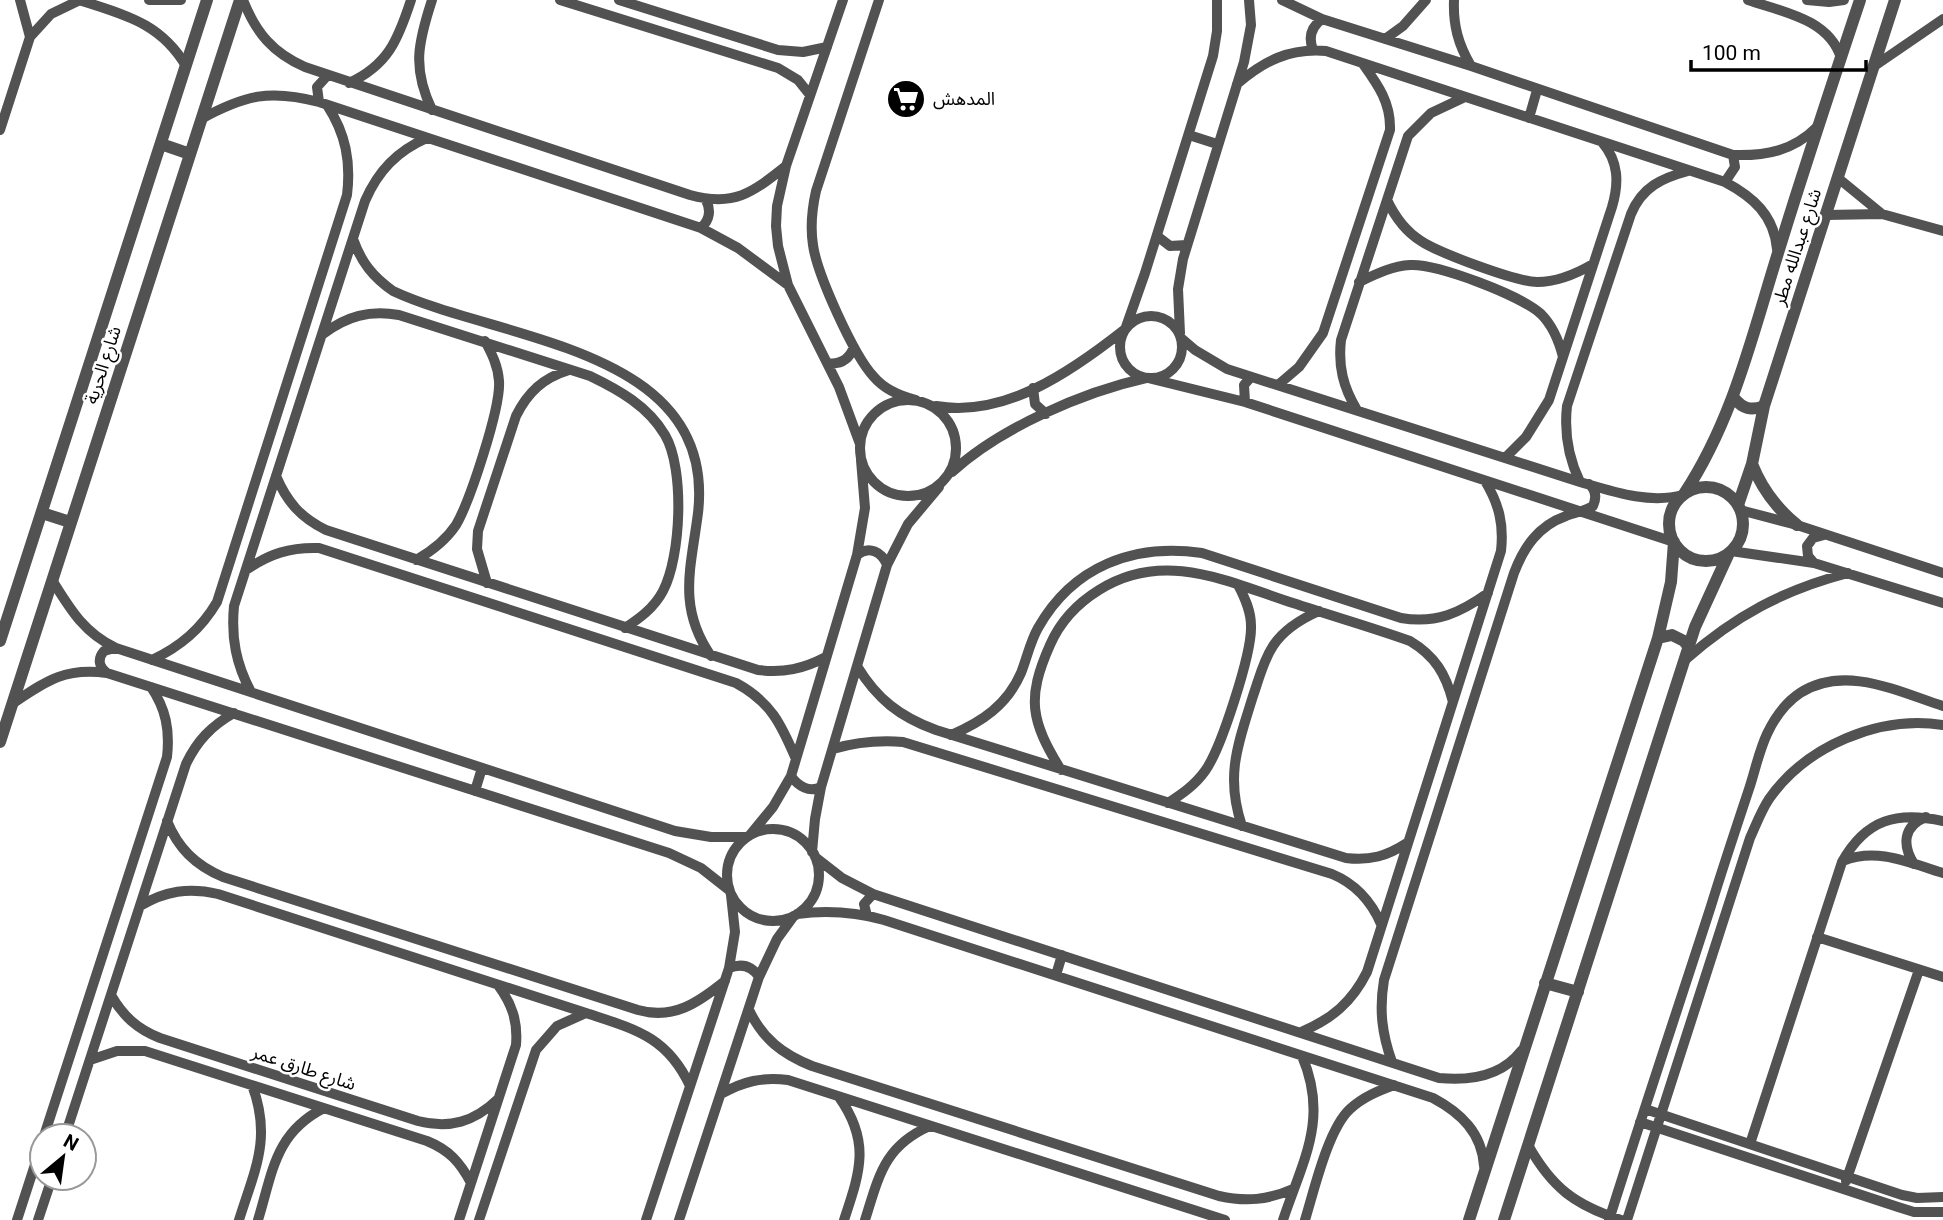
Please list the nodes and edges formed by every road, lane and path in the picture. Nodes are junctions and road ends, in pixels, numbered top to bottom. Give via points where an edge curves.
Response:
1 (20, 0) edge
2 (79, 0) edge
3 (117, 0) edge
4 (149, 0) edge
5 (181, 0) edge
6 (207, 0) edge
7 (241, 0) edge
8 (411, 0) edge
9 (432, 0) edge
10 (560, 0) edge
11 (619, 0) edge
12 (844, 0) edge
13 (867, 0) edge
14 (1217, 0) edge
15 (1249, 0) edge
16 (1282, 0) edge
17 (1426, 0) edge
18 (1454, 0) edge
19 (1748, 0) edge
20 (1805, 0) edge
21 (1844, 0) edge
22 (1860, 0) edge
23 (1895, 0) edge
24 (877, 5) edge
25 (108, 10) junction
26 (1798, 17) junction
27 (1322, 19) junction
28 (1943, 19) edge
29 (402, 29) junction
30 (421, 35) junction
31 (30, 37) junction
32 (1385, 39) junction
33 (827, 47) junction
34 (1313, 50) junction
35 (1841, 58) junction
36 (1363, 63) junction
37 (186, 66) junction
38 (1471, 66) junction
39 (1873, 67) junction
40 (327, 76) junction
41 (349, 83) junction
42 (1237, 84) junction
43 (1537, 90) junction
44 (810, 95) junction
45 (1465, 97) junction
46 (323, 103) junction
47 (4, 109) edge
48 (432, 110) junction
49 (1529, 118) junction
50 (201, 119) junction
51 (1819, 124) junction
52 (0, 130) edge
53 (1390, 130) junction
54 (1189, 135) junction
55 (1408, 136) junction
56 (427, 138) junction
57 (1602, 141) junction
58 (161, 144) junction
59 (1217, 144) junction
60 (190, 154) junction
61 (1733, 155) junction
62 (786, 166) junction
63 (1690, 170) junction
64 (1838, 178) junction
65 (1725, 182) junction
66 (347, 195) junction
67 (1614, 199) junction
68 (706, 200) junction
69 (1387, 200) junction
70 (365, 201) junction
71 (1634, 206) junction
72 (1882, 214) junction
73 (1826, 215) junction
74 (701, 228) junction
75 (1943, 231) edge
76 (1157, 236) junction
77 (353, 239) junction
78 (1186, 245) junction
79 (1433, 247) junction
80 (1778, 253) junction
81 (1593, 264) junction
82 (1426, 265) junction
83 (1522, 281) junction
84 (1359, 282) junction
85 (788, 285) junction
86 (406, 297) junction
87 (1518, 298) junction
88 (399, 314) junction
89 (1125, 329) junction
90 (1322, 333) junction
91 (322, 334) junction
92 (1181, 336) junction
93 (1342, 340) junction
94 (485, 341) junction
95 (855, 347) junction
96 (1563, 358) junction
97 (827, 363) junction
98 (570, 369) junction
99 (1251, 377) junction
100 (1147, 378) junction
101 (1278, 385) junction
102 (1033, 388) junction
103 (655, 395) junction
104 (283, 397) junction
105 (1734, 398) junction
106 (916, 400) junction
107 (1549, 400) junction
108 (300, 402) junction
109 (1245, 402) junction
110 (931, 405) junction
111 (1567, 406) junction
112 (1764, 406) junction
113 (643, 408) junction
114 (497, 410) junction
115 (1357, 410) junction
116 (1046, 414) junction
117 (516, 416) junction
118 (859, 444) junction
119 (1505, 458) junction
120 (861, 460) junction
121 (1752, 464) junction
122 (949, 475) junction
123 (276, 477) junction
124 (1485, 481) junction
125 (1585, 483) junction
126 (939, 487) junction
127 (1684, 495) junction
128 (1739, 507) junction
129 (464, 509) junction
130 (1580, 512) junction
131 (42, 513) junction
132 (482, 514) junction
133 (70, 522) junction
134 (1797, 525) junction
135 (326, 530) junction
136 (1825, 535) junction
137 (1674, 542) junction
138 (319, 548) junction
139 (1501, 551) junction
140 (1730, 552) junction
141 (857, 555) junction
142 (1520, 557) junction
143 (1117, 559) junction
144 (416, 560) junction
145 (1814, 563) junction
146 (887, 565) junction
147 (246, 570) junction
148 (1849, 573) junction
149 (1943, 573) edge
150 (1125, 577) junction
151 (669, 578) junction
152 (52, 580) junction
153 (487, 583) junction
154 (688, 584) junction
155 (1238, 585) junction
156 (16, 592) junction
157 (516, 592) junction
158 (1488, 593) junction
159 (218, 602) junction
160 (1943, 603) edge
161 (234, 606) junction
162 (0, 610) edge
163 (510, 610) junction
164 (1319, 611) junction
165 (1401, 618) junction
166 (625, 628) junction
167 (1395, 635) junction
168 (1658, 638) junction
169 (0, 641) edge
170 (1688, 646) junction
171 (116, 648) junction
172 (711, 656) junction
173 (826, 657) junction
174 (152, 660) junction
175 (1684, 660) junction
176 (1245, 664) junction
177 (740, 665) junction
178 (857, 666) junction
179 (1262, 668) junction
180 (1021, 672) junction
181 (107, 673) junction
182 (1038, 678) junction
183 (736, 683) junction
184 (150, 686) junction
185 (251, 692) junction
186 (1453, 702) junction
187 (12, 704) junction
188 (1943, 706) edge
189 (234, 713) junction
190 (1943, 725) edge
191 (936, 730) junction
192 (951, 735) junction
193 (0, 742) edge
194 (1219, 744) junction
195 (930, 748) junction
196 (833, 749) junction
197 (1236, 749) junction
198 (167, 757) junction
199 (796, 759) junction
200 (1434, 761) junction
201 (186, 764) junction
202 (1452, 766) junction
203 (482, 768) junction
204 (1061, 770) junction
205 (790, 776) junction
206 (821, 787) junction
207 (475, 791) junction
208 (1168, 803) junction
209 (1927, 817) junction
210 (167, 821) junction
211 (1943, 821) edge
212 (1242, 826) junction
213 (664, 827) junction
214 (748, 836) junction
215 (1407, 843) junction
216 (657, 849) junction
217 (814, 855) junction
218 (1346, 858) junction
219 (1842, 862) junction
220 (1914, 864) junction
221 (1943, 873) edge
222 (223, 877) junction
223 (1341, 878) junction
224 (730, 892) junction
225 (218, 894) junction
226 (873, 894) junction
227 (140, 906) junction
228 (795, 916) junction
229 (867, 916) junction
230 (1381, 924) junction
231 (384, 928) junction
232 (1817, 937) junction
233 (379, 946) junction
234 (1062, 955) junction
235 (729, 968) junction
236 (1919, 970) junction
237 (1056, 975) junction
238 (760, 977) junction
239 (1943, 977) edge
240 (725, 981) junction
241 (1545, 983) junction
242 (498, 985) junction
243 (1577, 992) junction
244 (111, 995) junction
245 (638, 1010) junction
246 (749, 1010) junction
247 (586, 1013) junction
248 (631, 1028) junction
249 (1301, 1032) junction
250 (160, 1038) junction
251 (1524, 1048) junction
252 (154, 1054) junction
253 (1302, 1056) junction
254 (513, 1059) junction
255 (90, 1060) junction
256 (1392, 1062) junction
257 (529, 1064) junction
258 (812, 1066) junction
259 (1439, 1077) junction
260 (252, 1085) junction
261 (1394, 1085) junction
262 (690, 1086) junction
263 (805, 1086) junction
264 (721, 1094) junction
265 (839, 1097) junction
266 (1433, 1098) junction
267 (498, 1100) junction
268 (324, 1108) junction
269 (1645, 1109) junction
270 (1661, 1115) junction
271 (49, 1122) edge
272 (70, 1122) edge
273 (1640, 1122) junction
274 (432, 1125) junction
275 (930, 1126) junction
276 (1657, 1128) junction
277 (1312, 1133) junction
278 (1332, 1138) junction
279 (427, 1141) junction
280 (1750, 1144) junction
281 (1528, 1145) junction
282 (261, 1151) junction
283 (277, 1156) junction
284 (1485, 1170) junction
285 (859, 1174) junction
286 (1848, 1177) junction
287 (878, 1178) junction
288 (471, 1183) junction
289 (28, 1186) edge
290 (1293, 1189) junction
291 (1843, 1189) junction
292 (48, 1192) edge
293 (1210, 1193) junction
294 (1943, 1197) edge
295 (1204, 1212) junction
296 (1943, 1212) edge
297 (1610, 1218) edge
298 (39, 1219) edge
299 (17, 1220) edge
300 (239, 1220) edge
301 (258, 1220) edge
302 (459, 1220) edge
303 (479, 1220) edge
304 (646, 1220) edge
305 (679, 1220) edge
306 (844, 1220) edge
307 (865, 1220) edge
308 (1225, 1220) edge
309 (1283, 1220) edge
310 (1305, 1220) edge
311 (1468, 1220) edge
312 (1504, 1220) edge
313 (1621, 1220) edge
314 (1627, 1220) edge

1 - 31 street
2 - 25 street
2 - 31 street via 51,14
3 - 25 street
4 - 5 street
6 - 37 street, شارع الحرية
7 - 40 street via 272,48
7 - 50 street, شارع الحرية
8 - 29 street
9 - 30 street
10 - 44 street via 778,68 798,80
11 - 33 street via 778,50 803,52
12 - 33 street
13 - 24 street
14 - 54 street via 1213,56
15 - 42 street via 1249,43
16 - 27 street
17 - 32 street
18 - 38 street via 1456,33
19 - 26 street
20 - 21 street
20 - 26 street
22 - 35 street, شارع عبدالله مطر
23 - 39 street, شارع عبدالله مطر
24 - 95 street via 821,173 812,217 816,261
25 - 37 street via 149,26
26 - 35 street via 1827,33
27 - 32 street
27 - 34 street via 1312,29
28 - 39 street
29 - 30 street
29 - 41 street via 381,62
30 - 48 street via 419,74
31 - 47 street
32 - 38 street
33 - 44 street
34 - 36 street
34 - 42 street via 1279,56
35 - 51 street, شارع عبدالله مطر
36 - 45 street
36 - 53 street via 1386,99
37 - 58 street, شارع الحرية
38 - 43 street
39 - 64 street, شارع عبدالله مطر
40 - 41 street
40 - 46 street via 317,87
41 - 48 street
42 - 59 street
43 - 49 street
43 - 61 street
44 - 62 street
45 - 49 street
45 - 55 street via 1431,113
46 - 50 street via 272,94 248,97
46 - 56 street
46 - 66 street via 339,125 347,148
47 - 52 street
48 - 68 street
49 - 57 street
50 - 60 street, شارع الحرية
51 - 61 street via 1791,147
51 - 80 street, شارع عبدالله مطر
53 - 55 street via 1402,128
53 - 90 street
54 - 59 street
54 - 76 street
55 - 69 street
56 - 70 street via 389,162
56 - 74 street
57 - 63 street
57 - 67 street via 1615,162
58 - 60 street
58 - 131 street, شارع الحرية
59 - 78 street
60 - 133 street, شارع الحرية
61 - 65 street via 1735,167
62 - 68 street via 748,194
62 - 85 street via 776,226
63 - 65 street
63 - 71 street via 1651,186
64 - 72 street
64 - 73 street, شارع عبدالله مطر
65 - 80 street via 1757,203 1769,218
66 - 70 street via 358,193
66 - 104 street
67 - 71 street via 1626,198
67 - 81 street
68 - 74 street via 708,218
69 - 79 street via 1400,223
69 - 84 street
70 - 77 street
71 - 111 street
72 - 73 street
72 - 75 street
73 - 112 street, شارع عبدالله مطر
74 - 85 street via 738,248
76 - 78 street via 1170,246
76 - 89 street
77 - 86 street via 372,274
77 - 91 street
78 - 92 street via 1178,289
79 - 82 street via 1425,255
79 - 83 street
80 - 105 street, شارع عبدالله مطر
81 - 83 street via 1552,281
81 - 96 street
82 - 84 street via 1399,266
82 - 87 street
83 - 87 street via 1525,291
84 - 93 street
85 - 97 street
86 - 88 street via 399,302
86 - 103 street via 598,360
87 - 96 street via 1548,323
88 - 91 street via 358,315
88 - 94 street
89 - 92 street via 1141,317 1159,316
89 - 100 street via 1119,350 1122,360
89 - 102 street via 1090,356
90 - 93 street via 1333,341
90 - 101 street via 1304,362
91 - 108 street
92 - 99 street via 1211,360
92 - 100 street via 1183,348 1176,367
93 - 115 street via 1342,376
94 - 98 street
94 - 114 street via 497,367
95 - 97 street via 841,362
95 - 106 street via 875,379
96 - 107 street
97 - 118 street
98 - 113 street via 609,385
98 - 117 street via 537,385
99 - 101 street
99 - 109 street via 1242,391
100 - 109 street
100 - 116 street via 1111,386
101 - 115 street
102 - 110 street via 986,407
102 - 116 street via 1035,404
103 - 113 street
103 - 154 street via 681,426 696,464 698,509
104 - 108 street
104 - 159 street
105 - 112 street via 1747,409
105 - 127 street, شارع عبدالله مطر
106 - 110 street
106 - 118 street via 885,405 872,415
107 - 111 street via 1555,406
107 - 119 street via 1526,437
108 - 123 street
109 - 124 street
110 - 122 street via 953,428 957,452
111 - 125 street via 1567,445 1573,467
112 - 121 street, شارع عبدالله مطر
113 - 151 street via 665,436 676,469 678,512
114 - 117 street via 506,408
114 - 129 street
115 - 119 street
116 - 122 street via 979,450
117 - 132 street
118 - 120 street
119 - 125 street
120 - 126 street via 867,475 892,494 916,496
120 - 141 street via 866,508
121 - 128 street, شارع عبدالله مطر
121 - 134 street via 1765,492
122 - 126 street
123 - 135 street via 290,503
123 - 147 street
124 - 130 street
124 - 139 street via 1499,507
125 - 127 street via 1651,498
125 - 130 street via 1595,491 1595,501
126 - 146 street via 908,524
127 - 128 street via 1709,487 1726,492
127 - 137 street via 1670,517
128 - 134 street
128 - 140 street via 1742,532
129 - 132 street via 474,516
129 - 144 street via 445,539
130 - 137 street
130 - 142 street via 1550,523
131 - 133 street
131 - 156 street, شارع الحرية
132 - 153 street via 477,549
133 - 152 street, شارع الحرية
134 - 136 street
135 - 138 street via 318,538
135 - 144 street
136 - 145 street via 1813,538 1807,546
136 - 149 street
137 - 140 street via 1694,559 1712,560
137 - 168 street via 1671,582
138 - 147 street via 280,551
138 - 163 street
139 - 142 street
139 - 158 street
140 - 145 street
140 - 170 street
141 - 146 street via 874,550
141 - 173 street
142 - 202 street
143 - 150 street
143 - 165 street via 1159,550 1202,553
143 - 180 street via 1062,595 1037,631
144 - 153 street
145 - 148 street
146 - 178 street
147 - 161 street
148 - 160 street
148 - 175 street via 1797,589 1749,611
150 - 155 street via 1180,569
150 - 182 street via 1090,596 1062,623
151 - 154 street
151 - 166 street via 652,607
152 - 171 street via 88,631
152 - 187 street, شارع الحرية
153 - 157 street
154 - 172 street via 691,615
155 - 164 street
155 - 176 street via 1251,626
156 - 162 street
156 - 169 street, شارع الحرية
157 - 163 street
157 - 166 street
158 - 165 street via 1447,617
158 - 186 street
159 - 161 street via 223,609
159 - 174 street via 185,642
161 - 185 street via 236,658
163 - 183 street
164 - 167 street
164 - 179 street via 1281,635
165 - 167 street via 1401,630
166 - 172 street
167 - 186 street via 1434,659
168 - 170 street via 1679,636
168 - 241 street
170 - 175 street
171 - 174 street
171 - 181 street via 104,651 100,658
172 - 177 street
173 - 177 street via 802,668 776,672
173 - 199 street
174 - 185 street
175 - 243 street
176 - 179 street via 1255,661
176 - 194 street
177 - 183 street via 742,676
178 - 191 street via 868,684 898,713
178 - 196 street
179 - 197 street
180 - 182 street via 1028,680
180 - 192 street via 1001,705
181 - 184 street
181 - 187 street via 60,675
182 - 204 street via 1037,724
183 - 199 street via 776,716
184 - 189 street
184 - 198 street via 167,720
185 - 203 street
186 - 200 street
187 - 193 street, شارع الحرية
188 - 269 street via 1875,684 1838,680 1802,692 1775,718
189 - 201 street via 205,734
189 - 207 street
190 - 270 street via 1905,723 1856,734 1813,757 1769,799 1750,838
191 - 192 street
191 - 195 street
192 - 204 street
194 - 197 street
194 - 208 street via 1203,774
195 - 196 street via 880,740
195 - 223 street
196 - 206 street
197 - 212 street via 1233,782
198 - 201 street via 178,755
198 - 271 street
199 - 205 street
200 - 202 street
200 - 215 street
201 - 210 street
202 - 256 street via 1384,980 1380,1014
203 - 207 street
203 - 213 street
204 - 208 street
205 - 206 street via 808,789
205 - 214 street via 773,807
206 - 217 street
207 - 216 street
208 - 212 street
209 - 211 street
209 - 219 street via 1909,815 1876,824 1851,846
209 - 220 street via 1906,835 1905,845
210 - 222 street via 183,850
210 - 227 street
212 - 218 street
213 - 214 street via 711,837
213 - 216 street via 669,841
214 - 217 street via 780,830 799,837
214 - 224 street via 729,860
215 - 218 street via 1378,858
215 - 230 street
216 - 224 street via 701,867
217 - 226 street via 842,878
217 - 228 street via 817,889
218 - 223 street via 1348,867
219 - 220 street via 1873,854
219 - 232 street
220 - 221 street
222 - 225 street via 212,882
222 - 231 street
223 - 230 street via 1366,897
224 - 228 street via 738,905 758,919
224 - 235 street via 735,932
225 - 227 street via 171,892
225 - 233 street
226 - 229 street via 864,904
226 - 234 street
227 - 244 street
228 - 229 street via 832,912
228 - 238 street via 777,939
229 - 237 street
230 - 249 street via 1359,988 1334,1015
231 - 233 street
231 - 245 street
232 - 236 street
232 - 280 street
233 - 242 street
234 - 237 street
234 - 249 street
235 - 238 street via 749,968
235 - 240 street
236 - 239 street
236 - 286 street
237 - 253 street
238 - 246 street
240 - 245 street via 674,1013
240 - 262 street
241 - 243 street
241 - 251 street
242 - 247 street
242 - 254 street via 514,1013
243 - 281 street
244 - 250 street, شارع طارق عمر via 127,1019
244 - 255 street
245 - 248 street via 643,1022
246 - 258 street via 768,1040
246 - 264 street
247 - 248 street
247 - 257 street via 557,1026
248 - 262 street via 666,1048
249 - 256 street
250 - 252 street via 151,1044
250 - 274 street, شارع طارق عمر
251 - 259 street via 1513,1061 1478,1078
251 - 284 street
252 - 255 street, شارع طارق عمر via 117,1051
252 - 260 street, شارع طارق عمر
253 - 261 street
253 - 277 street via 1313,1093
254 - 257 street via 521,1056
254 - 267 street
255 - 272 street
256 - 259 street
257 - 303 street
258 - 263 street via 805,1072
258 - 293 street
259 - 266 street via 1440,1091
260 - 268 street, شارع طارق عمر
260 - 282 street via 261,1117
261 - 266 street
261 - 278 street via 1348,1110
262 - 304 street
263 - 264 street via 771,1078 736,1085
263 - 265 street
264 - 305 street
265 - 275 street
265 - 285 street via 860,1141
266 - 284 street via 1464,1119 1475,1134
267 - 274 street, شارع طارق عمر via 475,1118
267 - 288 street
268 - 279 street, شارع طارق عمر
268 - 283 street via 295,1127
269 - 270 street
269 - 273 street
270 - 276 street
270 - 280 street
273 - 276 street
273 - 297 street
274 - 279 street via 434,1134
275 - 287 street via 897,1145
275 - 295 street
276 - 291 street
276 - 314 street
277 - 278 street via 1323,1130
277 - 290 street
278 - 310 street
279 - 288 street, شارع طارق عمر via 454,1156
280 - 286 street
281 - 297 street via 1567,1196
281 - 312 street
282 - 283 street via 271,1147
282 - 300 street
283 - 301 street
284 - 311 street
285 - 287 street via 870,1169
285 - 306 street
286 - 291 street
286 - 294 street via 1902,1195
287 - 307 street
288 - 302 street
289 - 299 street
290 - 293 street via 1249,1201
290 - 309 street
291 - 296 street via 1914,1212
292 - 298 street
293 - 295 street
295 - 308 street
297 - 313 street

